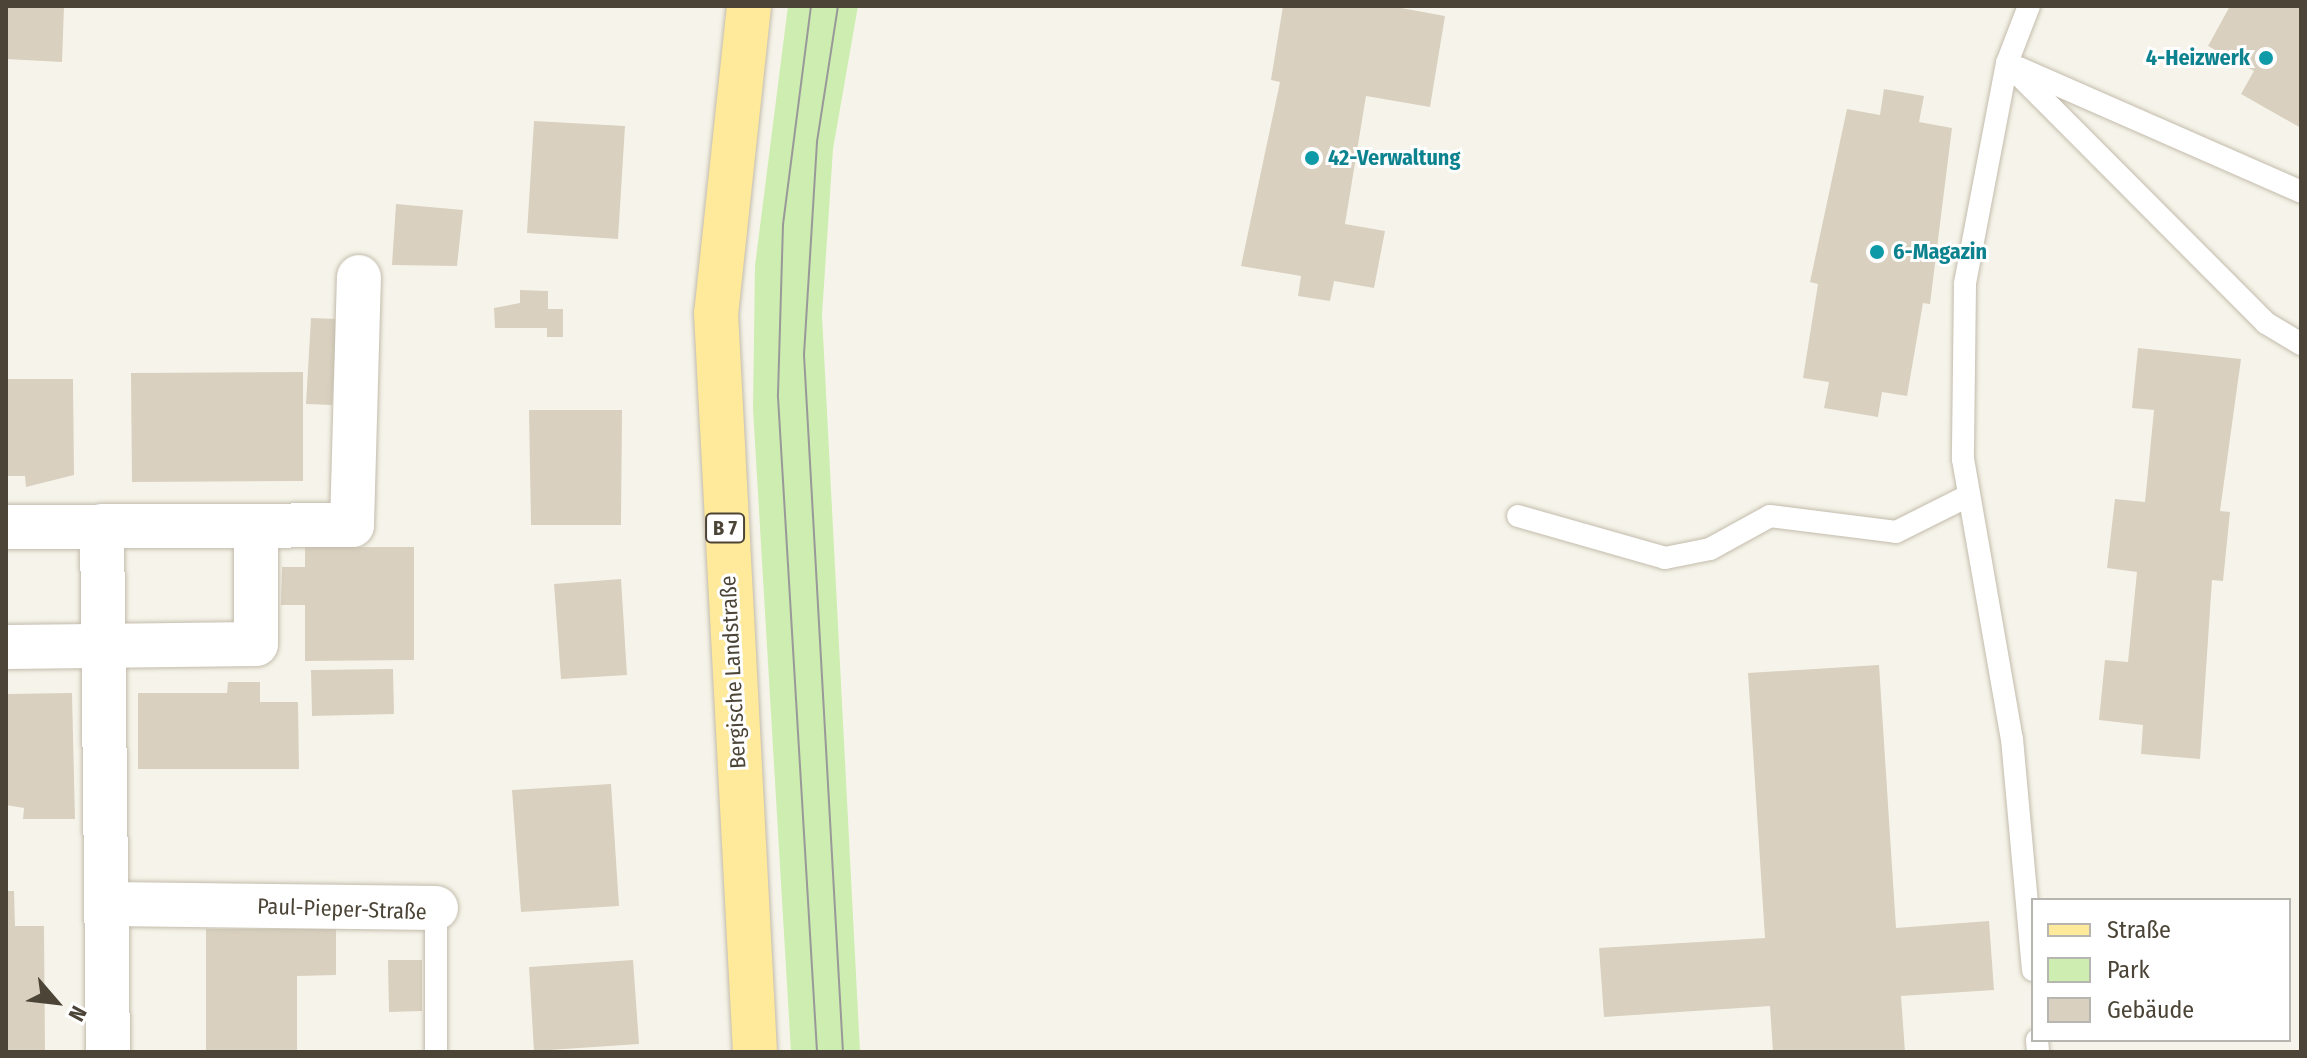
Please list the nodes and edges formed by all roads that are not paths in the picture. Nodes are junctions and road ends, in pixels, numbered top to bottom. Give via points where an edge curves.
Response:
1 (749, 6) edge
2 (2024, 7) edge
3 (2007, 63) junction
4 (2301, 192) edge
5 (359, 277) dead end
6 (2301, 344) edge
7 (1968, 496) junction
8 (1518, 516) dead end
9 (102, 526) junction
10 (256, 526) junction
11 (6, 527) edge
12 (6, 647) edge
13 (105, 647) junction
14 (110, 904) junction
15 (436, 908) joint
16 (2031, 948) edge
17 (108, 1052) edge
18 (436, 1052) edge
19 (755, 1052) edge

1 - 19 main road, Bergische Landstraße / B 7 via 716,313
2 - 3 lane
3 - 4 lane
3 - 6 lane via 2266,323
3 - 7 lane via 1965,284
5 - 10 street via 352,525
7 - 8 lane via 1896,532 1770,516 1710,549 1665,558
7 - 16 lane via 1986,563 2012,739
9 - 10 street
9 - 11 street
9 - 13 street
10 - 13 street via 256,644
12 - 13 street
13 - 14 street
14 - 15 street, Paul-Pieper-Straße
14 - 17 street
15 - 18 lane, Paul-Pieper-Straße

